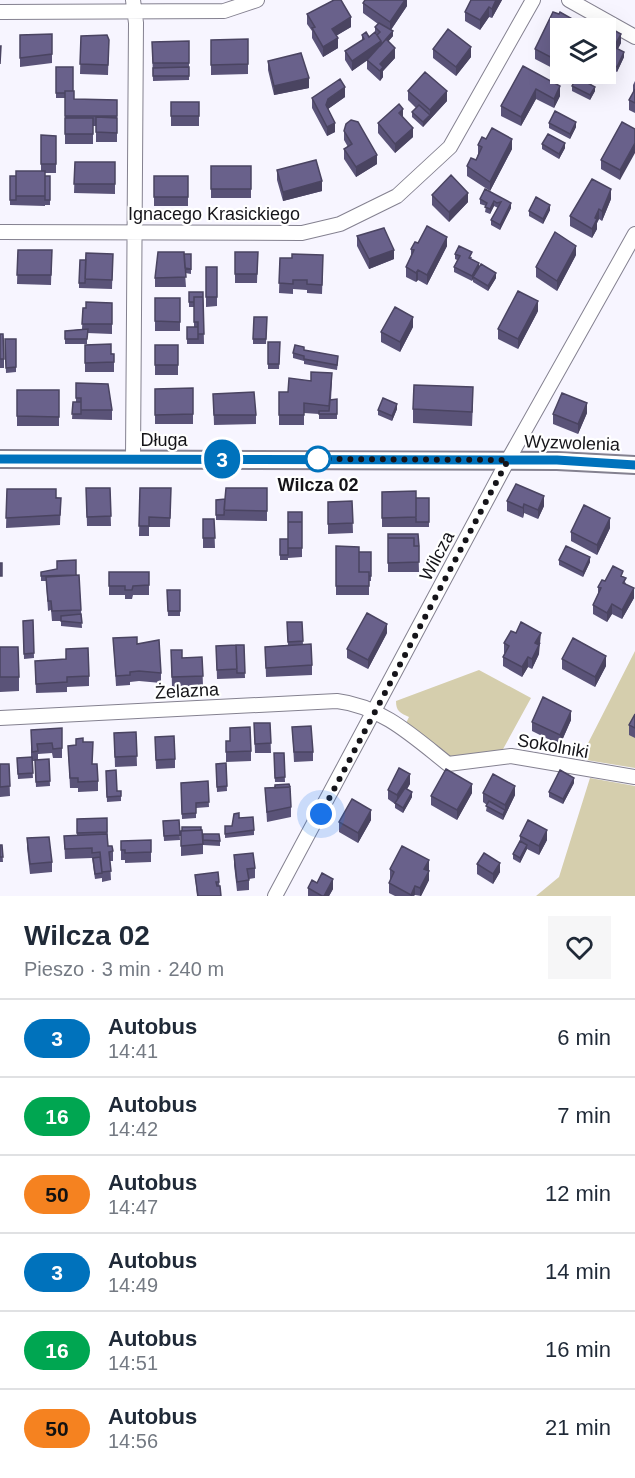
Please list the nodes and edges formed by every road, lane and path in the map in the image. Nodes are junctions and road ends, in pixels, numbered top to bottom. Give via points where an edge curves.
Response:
1 (257, 0) edge
2 (533, 0) edge
3 (568, 0) edge
4 (134, 6) edge
5 (0, 12) edge
6 (635, 37) edge
7 (0, 232) edge
8 (134, 232) junction
9 (635, 234) edge
10 (0, 459) edge
11 (133, 459) junction
12 (508, 460) junction
13 (635, 465) edge
14 (375, 711) junction
15 (0, 718) edge
16 (635, 777) edge
17 (275, 896) edge

1 - 4 street via 224,11
2 - 8 street, Ignacego Krasickiego via 450,147 397,196 340,224 302,233
3 - 6 street
4 - 5 street
4 - 8 street
7 - 8 street, Ignacego Krasickiego
8 - 11 street
9 - 12 street, Wilcza
10 - 11 street, Długa
11 - 12 street, Długa
12 - 13 street, Wyzwolenia
12 - 14 street, Wilcza
14 - 15 street, Żelazna via 337,701
14 - 16 street, Sokolniki via 448,764 511,756
14 - 17 street, Wilcza

